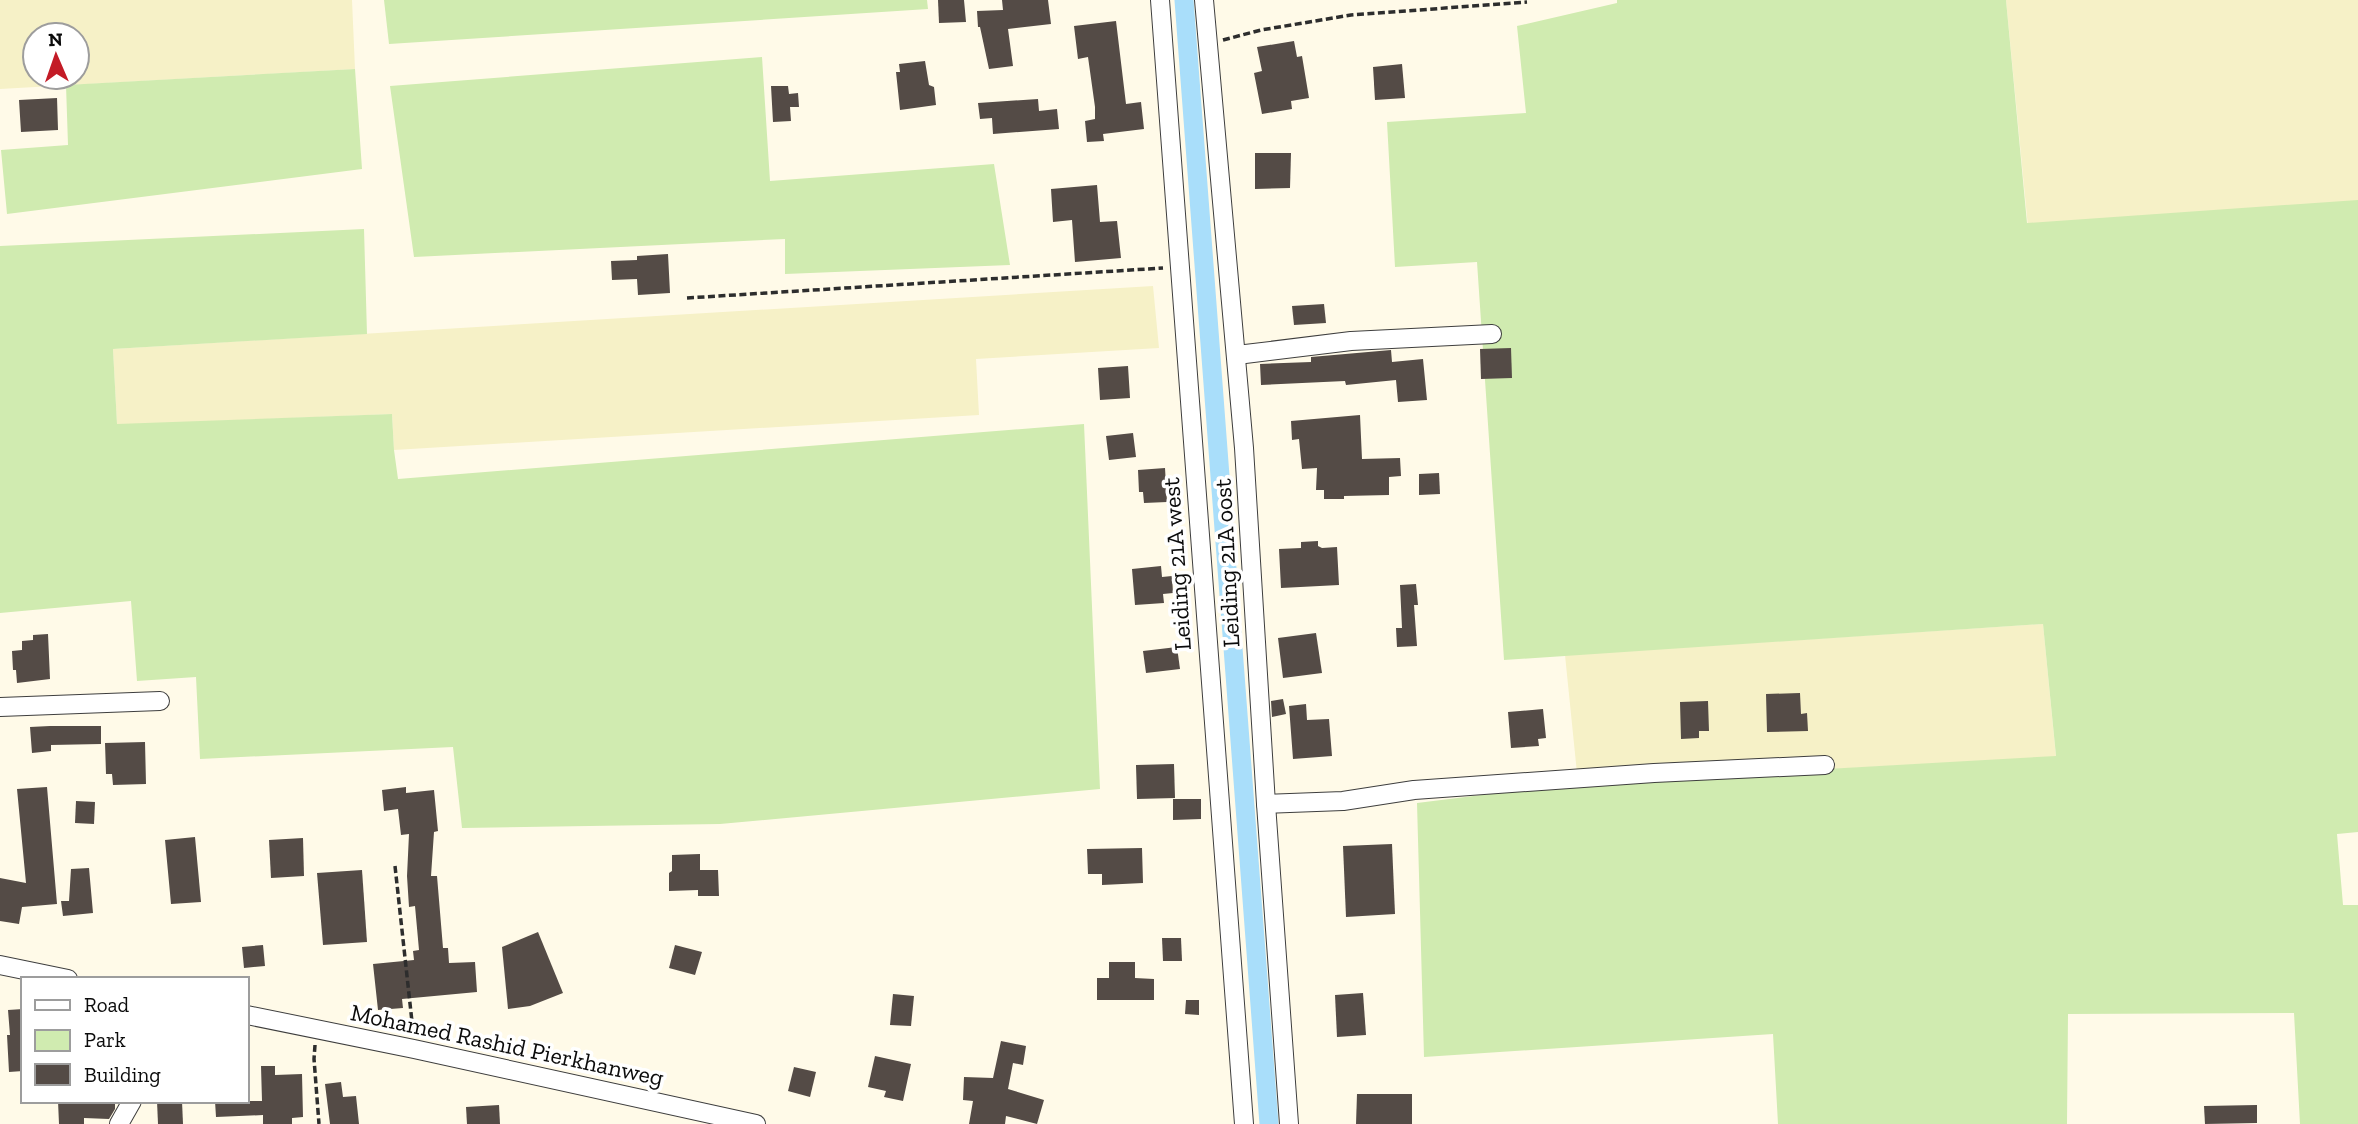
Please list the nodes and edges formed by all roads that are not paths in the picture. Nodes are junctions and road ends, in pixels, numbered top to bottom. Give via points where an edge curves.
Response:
1 (1160, 0) edge
2 (1204, 0) edge
3 (1492, 334) dead end
4 (1237, 355) junction
5 (160, 701) dead end
6 (0, 707) edge
7 (1825, 765) dead end
8 (1266, 804) junction
9 (0, 965) edge
10 (58, 977) edge
11 (248, 1015) edge
12 (131, 1103) edge
13 (119, 1124) edge
14 (756, 1124) edge
15 (1244, 1124) edge
16 (1289, 1124) edge

1 - 15 street, Leiding 21A west
2 - 4 street, Leiding 21A oost
3 - 4 street via 1351,341
4 - 8 street, Leiding 21A oost
5 - 6 street
7 - 8 street via 1414,790 1343,801
8 - 16 street, Leiding 21A oost
9 - 10 street
11 - 14 street, Mohamed Rashid Pierkhanweg
12 - 13 street

